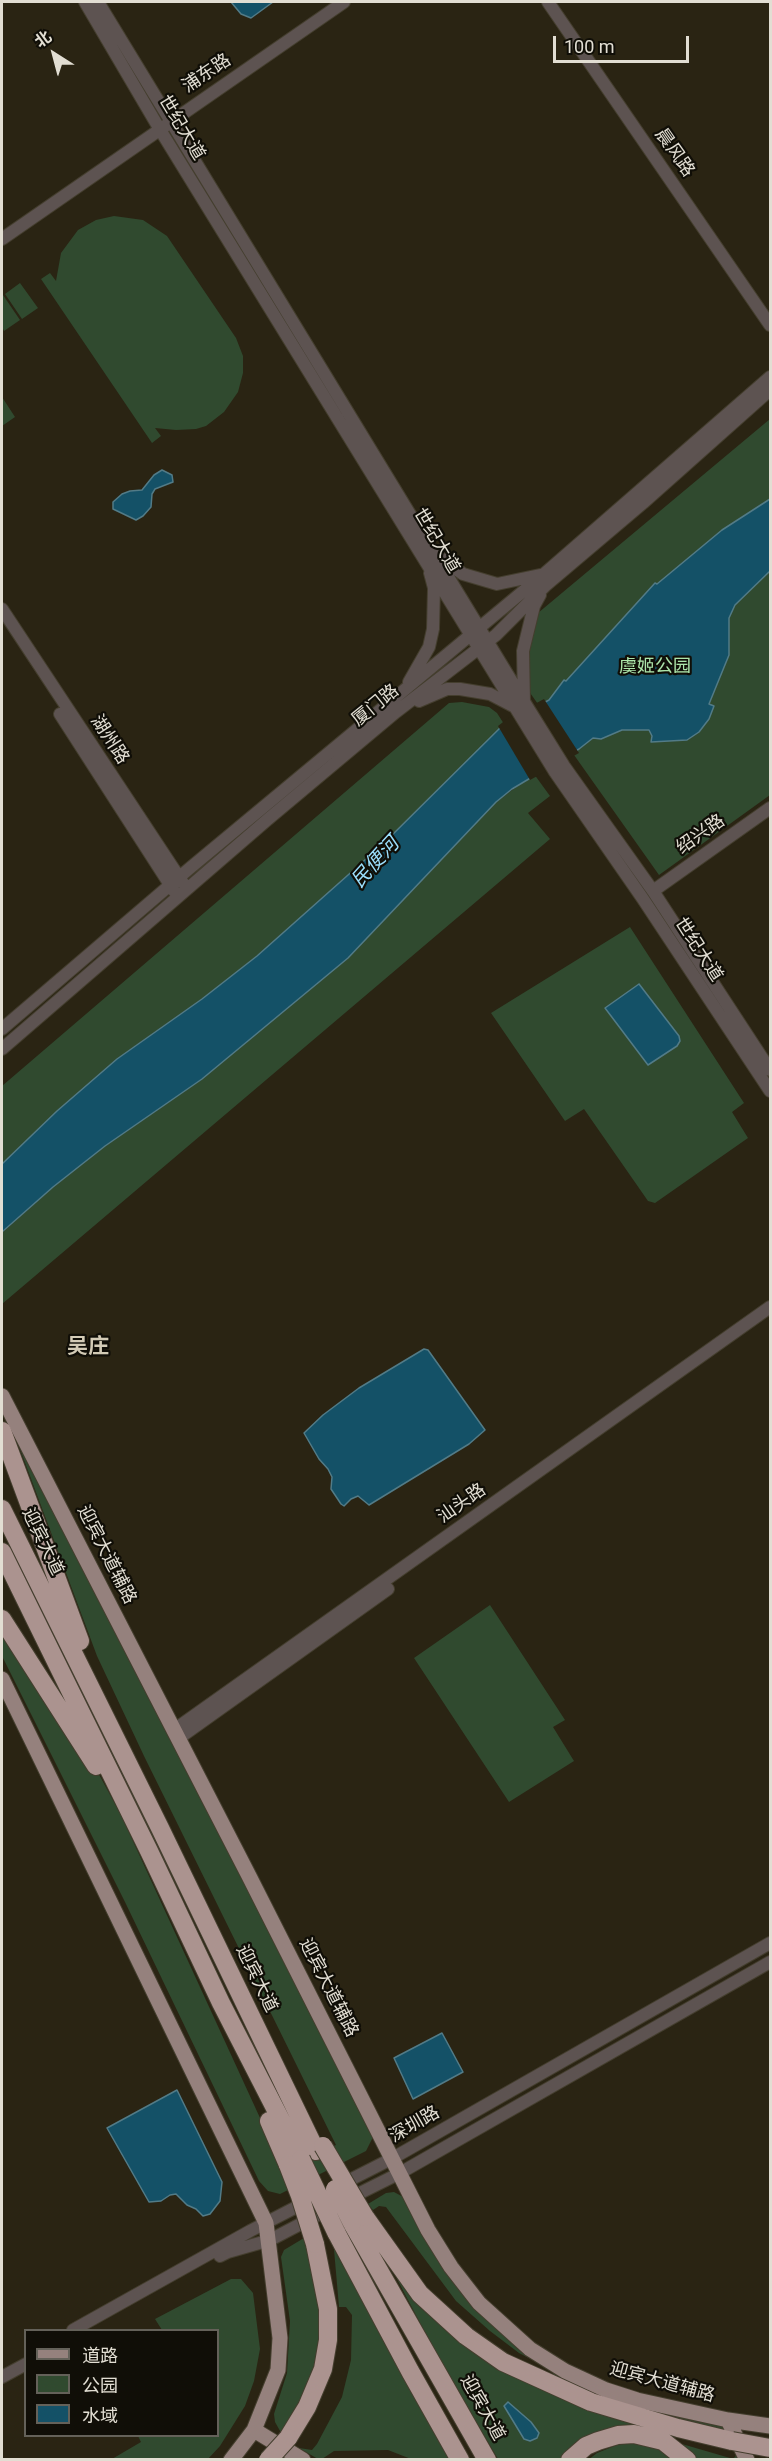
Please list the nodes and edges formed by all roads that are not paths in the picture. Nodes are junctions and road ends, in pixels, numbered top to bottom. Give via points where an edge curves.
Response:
1 (85, 2) edge
2 (98, 2) edge
3 (344, 2) edge
4 (548, 2) edge
5 (170, 121) junction
6 (159, 129) junction
7 (2, 239) edge
8 (771, 325) edge
9 (771, 377) edge
10 (771, 390) edge
11 (431, 557) junction
12 (544, 580) junction
13 (2, 609) edge
14 (2, 622) edge
15 (475, 632) junction
16 (483, 645) junction
17 (398, 696) junction
18 (521, 708) junction
19 (396, 712) junction
20 (560, 769) junction
21 (771, 808) edge
22 (174, 882) junction
23 (653, 891) junction
24 (183, 893) junction
25 (2, 1029) edge
26 (2, 1048) edge
27 (771, 1070) edge
28 (771, 1091) edge
29 (771, 1307) edge
30 (771, 1316) edge
31 (2, 1396) edge
32 (2, 1431) edge
33 (2, 1509) edge
34 (2, 1552) edge
35 (2, 1619) edge
36 (2, 1679) edge
37 (176, 1734) junction
38 (160, 1828) junction
39 (149, 1851) junction
40 (771, 1943) edge
41 (771, 1962) edge
42 (307, 2155) junction
43 (393, 2158) junction
44 (400, 2172) junction
45 (359, 2220) junction
46 (266, 2223) junction
47 (270, 2240) junction
48 (77, 2329) edge
49 (92, 2329) edge
50 (24, 2356) edge
51 (24, 2365) edge
52 (2, 2368) edge
53 (2, 2377) edge
54 (728, 2420) junction
55 (771, 2426) edge
56 (254, 2430) junction
57 (771, 2448) edge
58 (231, 2460) edge
59 (268, 2460) edge
60 (303, 2460) edge
61 (460, 2460) edge
62 (487, 2460) edge
63 (570, 2460) edge
64 (687, 2460) edge
65 (747, 2460) edge

1 - 6 street, 世纪大道
2 - 5 street, 世纪大道
3 - 5 street, 浦东路
4 - 8 street, 晨风路
5 - 6 street, 浦东路
5 - 11 street, 世纪大道
6 - 7 street, 浦东路
6 - 11 street, 世纪大道
9 - 12 street, 厦门路
10 - 12 street, 厦门路
11 - 12 street via 463,574 497,584
11 - 15 street, 世纪大道
11 - 17 street via 435,614 429,647
12 - 15 street, 厦门路
12 - 16 street, 厦门路
12 - 18 street via 523,651
13 - 22 street, 湖州路
14 - 22 street, 湖州路
15 - 16 street, 世纪大道
15 - 17 street, 厦门路
16 - 18 street, 世纪大道
16 - 19 street, 厦门路
17 - 22 street, 厦门路
18 - 19 street via 490,694 453,689
18 - 20 street, 世纪大道
19 - 24 street, 厦门路
20 - 23 street, 世纪大道
20 - 28 street, 世纪大道
21 - 23 street, 绍兴路
22 - 24 street, 湖州路
22 - 25 street, 厦门路
23 - 27 street, 世纪大道
24 - 26 street, 厦门路
29 - 37 street, 汕头路
30 - 37 street, 汕头路
31 - 37 main road, 迎宾大道辅路
32 - 38 highway via 69,1615
33 - 38 highway, 迎宾大道
34 - 39 highway
35 - 39 highway
36 - 46 main road
37 - 43 main road, 迎宾大道辅路
38 - 42 highway, 迎宾大道 via 245,2004
39 - 42 highway via 220,2002
40 - 43 street, 深圳路
41 - 44 street, 深圳路
42 - 45 highway, 迎宾大道, bridge
42 - 59 highway, bridge via 300,2196 315,2244 328,2309 328,2340 323,2369 307,2407 288,2438
42 - 61 highway, 迎宾大道, bridge via 336,2232
43 - 44 main road, 迎宾大道辅路
43 - 46 street, 深圳路
44 - 47 street, 深圳路
44 - 54 main road, 迎宾大道辅路 via 451,2267 479,2303 530,2349 606,2390
45 - 57 highway, bridge via 420,2294 466,2336 503,2362 591,2402 678,2428
45 - 62 highway, 迎宾大道
46 - 47 main road
46 - 48 street, 深圳路
47 - 49 street, 深圳路 via 228,2252
47 - 56 main road via 280,2338 278,2370
50 - 52 street
51 - 53 street
54 - 55 main road
54 - 65 main road, 迎宾大道辅路
56 - 58 main road
56 - 60 main road
63 - 64 highway via 598,2441 634,2434 663,2441

